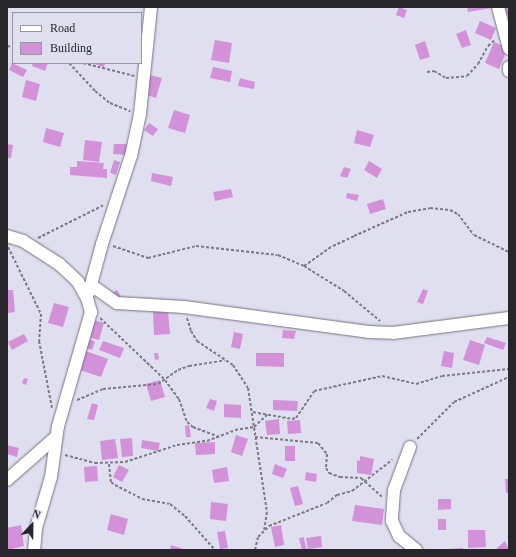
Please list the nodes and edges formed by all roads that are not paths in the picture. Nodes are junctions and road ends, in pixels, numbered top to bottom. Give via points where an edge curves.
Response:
1 (498, 7) edge
2 (150, 8) edge
3 (506, 29) edge
4 (508, 47) edge
5 (509, 67) edge
6 (509, 71) edge
7 (7, 236) edge
8 (92, 285) junction
9 (87, 298) junction
10 (509, 318) edge
11 (57, 431) junction
12 (410, 447) road end
13 (7, 480) edge
14 (34, 550) edge
15 (416, 550) edge

1 - 3 street
2 - 8 street via 140,114 131,156 102,244
3 - 4 street
5 - 6 street
7 - 9 street via 23,241 60,264 78,282
8 - 9 street
8 - 10 street via 117,303 184,307 300,324 393,333
9 - 11 street via 91,312
11 - 13 street
11 - 14 street via 51,477 36,528
12 - 15 street via 394,490 392,521 399,536

